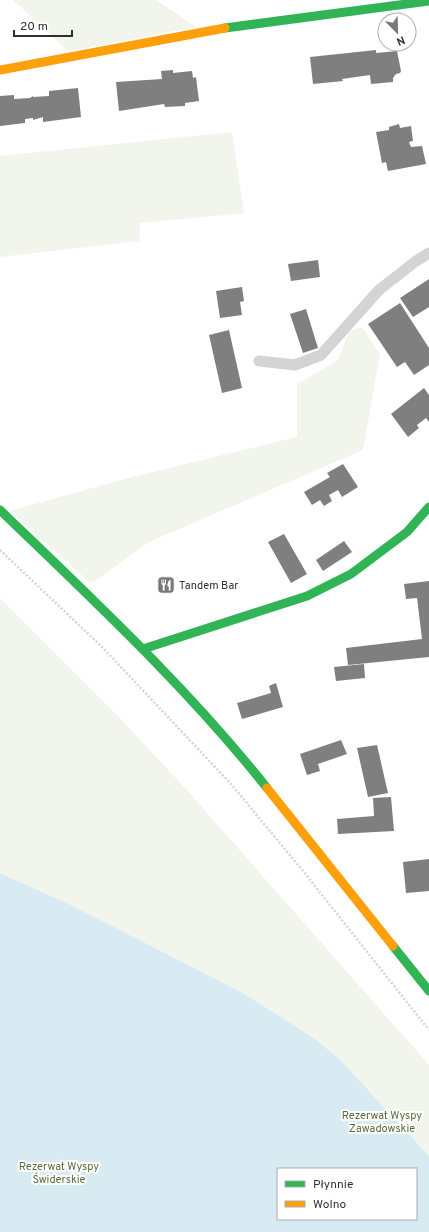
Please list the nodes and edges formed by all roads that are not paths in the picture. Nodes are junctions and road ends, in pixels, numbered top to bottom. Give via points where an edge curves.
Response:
1 (429, 1) edge
2 (0, 70) edge
3 (429, 253) edge
4 (259, 362) dead end
5 (429, 507) edge
6 (0, 510) edge
7 (143, 649) junction
8 (429, 991) edge

1 - 2 street via 213,30
3 - 4 lane via 379,290 321,356 295,365
5 - 7 street via 407,532 351,574 307,596
6 - 7 street
7 - 8 street via 247,763

